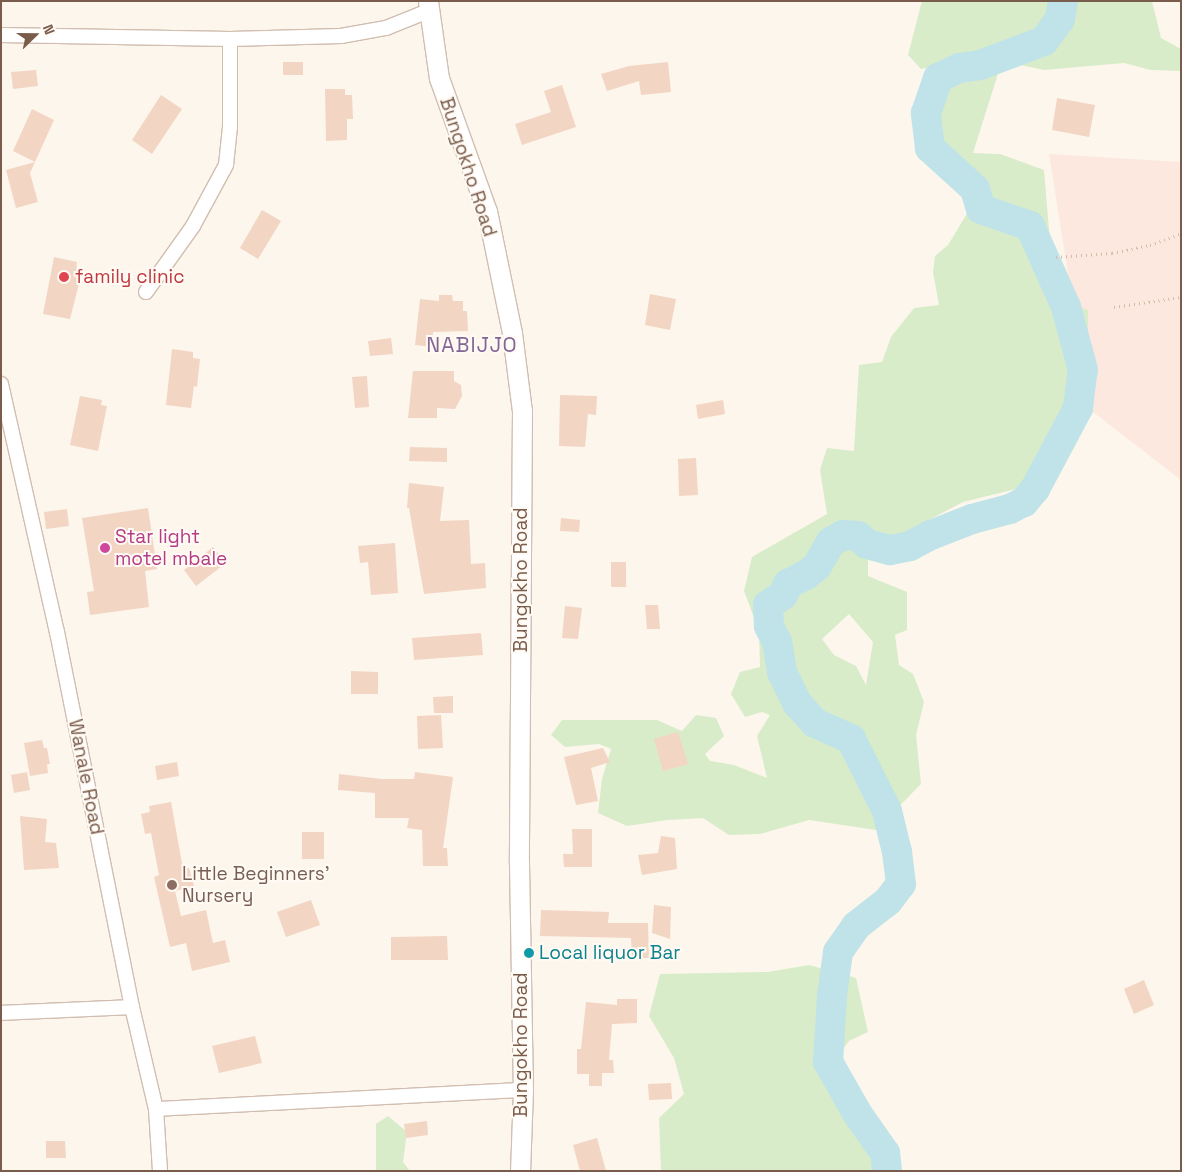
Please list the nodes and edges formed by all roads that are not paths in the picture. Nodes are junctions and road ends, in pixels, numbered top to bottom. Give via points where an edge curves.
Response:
1 (428, 6) edge
2 (1, 35) edge
3 (230, 39) junction
4 (146, 292) dead end
5 (2, 389) edge
6 (132, 1007) junction
7 (1, 1013) edge
8 (523, 1090) junction
9 (156, 1109) junction
10 (160, 1171) edge
11 (520, 1171) edge

1 - 3 street via 386,28 363,33
1 - 8 street, Bungokho Road via 439,78 487,211 512,333 522,410 519,863
2 - 3 street
3 - 4 street via 230,126 226,165 193,226
5 - 6 street, Wanale Road via 57,632
6 - 7 street
6 - 9 street, Wanale Road
8 - 9 street
8 - 11 street, Bungokho Road
9 - 10 street, Wanale Road

